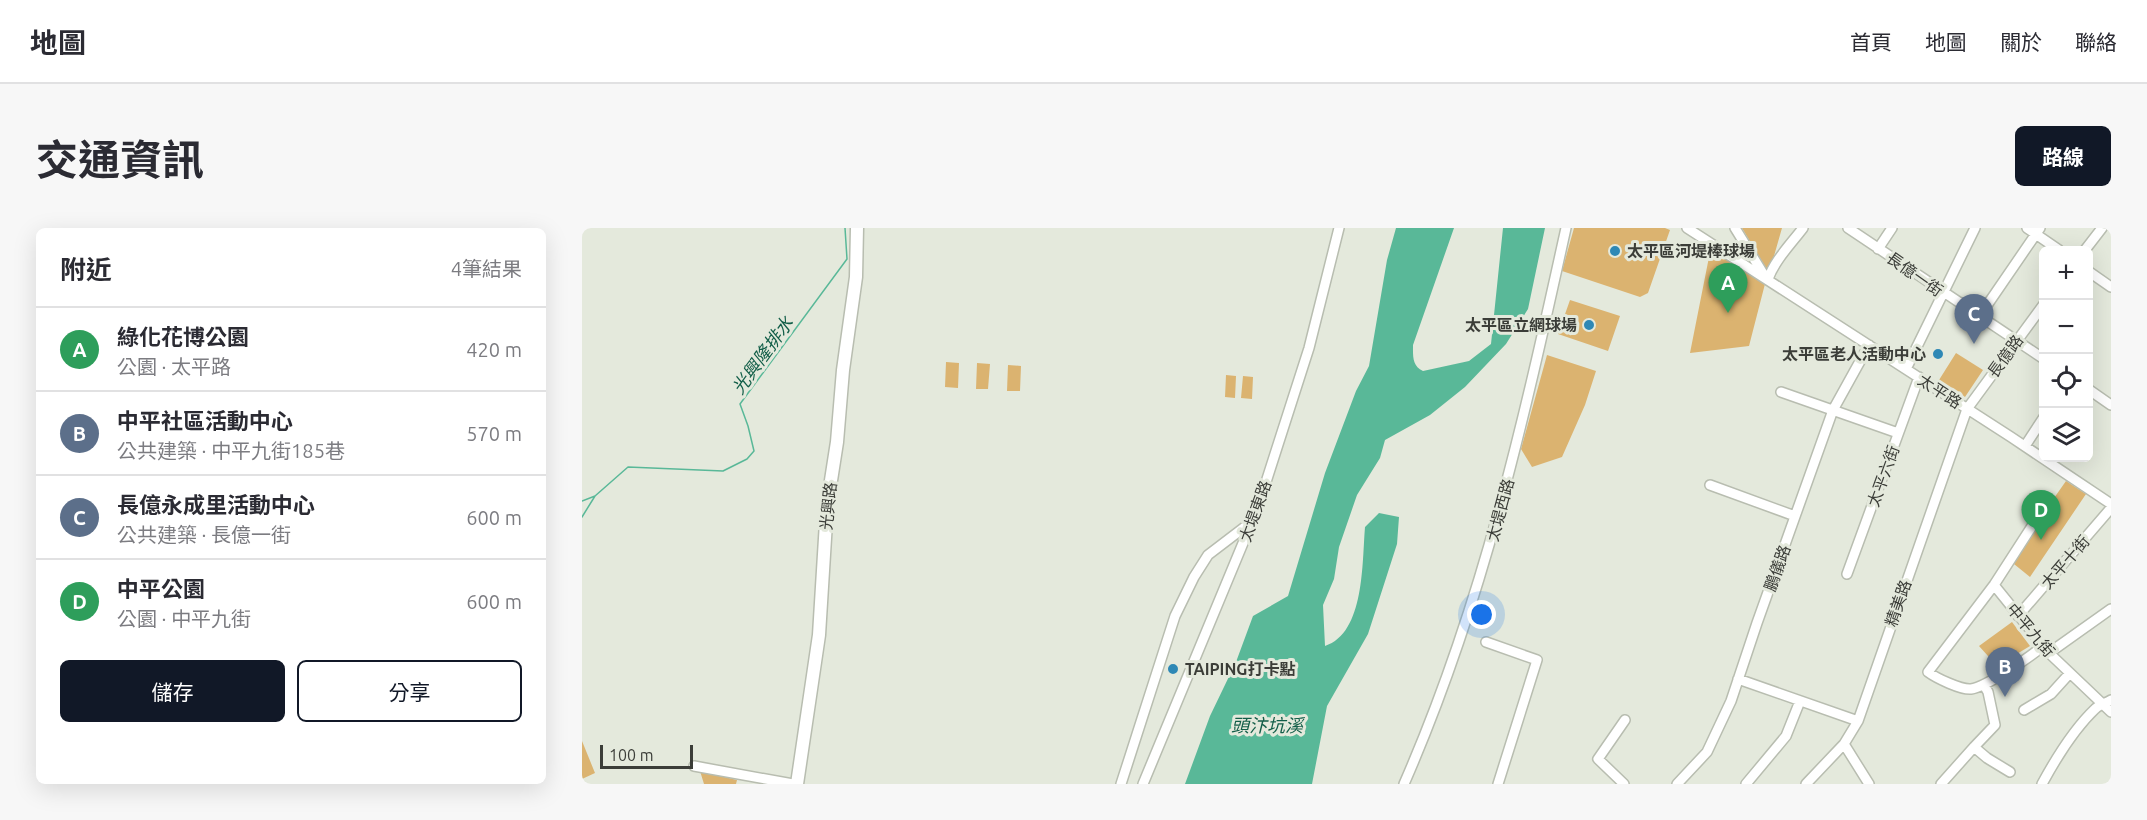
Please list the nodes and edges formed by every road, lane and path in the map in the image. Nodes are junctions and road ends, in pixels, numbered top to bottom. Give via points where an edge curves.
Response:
1 (857, 228) edge
2 (1339, 228) edge
3 (1566, 228) edge
4 (1687, 228) edge
5 (1736, 228) edge
6 (1803, 228) edge
7 (1848, 228) edge
8 (1892, 228) edge
9 (1975, 228) edge
10 (2102, 228) edge
11 (2034, 230) edge
12 (2054, 246) edge
13 (2088, 246) edge
14 (1878, 249) junction
15 (2093, 274) edge
16 (1768, 279) junction
17 (2111, 287) edge
18 (1943, 293) junction
19 (2039, 309) edge
20 (1979, 317) junction
21 (2015, 341) junction
22 (1869, 345) junction
23 (2039, 356) edge
24 (1906, 369) junction
25 (1919, 377) junction
26 (1781, 392) dead end
27 (2093, 392) edge
28 (2111, 405) edge
29 (1967, 409) junction
30 (1833, 410) junction
31 (2039, 423) edge
32 (1898, 433) junction
33 (2025, 446) junction
34 (1710, 485) dead end
35 (2111, 506) edge
36 (2045, 507) dead end
37 (1796, 516) junction
38 (1246, 526) dead end
39 (1847, 574) dead end
40 (1994, 585) junction
41 (2111, 609) edge
42 (2018, 616) junction
43 (1486, 642) dead end
44 (2046, 649) junction
45 (2070, 673) junction
46 (1738, 679) junction
47 (1984, 685) junction
48 (1800, 701) junction
49 (2107, 702) edge
50 (2024, 710) dead end
51 (2111, 712) edge
52 (1625, 720) dead end
53 (1858, 721) junction
54 (1844, 744) junction
55 (1974, 747) junction
56 (694, 766) dead end
57 (2010, 772) dead end
58 (795, 784) edge
59 (1121, 784) edge
60 (1143, 784) edge
61 (1404, 784) edge
62 (1498, 784) edge
63 (1624, 784) edge
64 (1677, 784) edge
65 (1746, 784) edge
66 (1806, 784) edge
67 (1869, 784) edge
68 (1941, 784) edge
69 (2042, 784) edge

1 - 58 main road, 光興路 via 856,277 827,506 819,634
2 - 60 street, 太堤東路 via 1299,380 1258,507
3 - 61 street, 太堤西路 via 1515,453 1484,566 1460,643
4 - 16 street, 太平路
5 - 16 street, 太平路
6 - 16 street via 1774,263
7 - 14 street, 長億一街
8 - 14 street
9 - 18 street
10 - 13 street
11 - 12 street
11 - 20 street
14 - 18 street, 長億一街
15 - 17 street
16 - 22 street, 太平路
18 - 20 street, 長億一街
18 - 24 street
19 - 21 street, 長億路
20 - 21 street, 長億一街
21 - 23 street, 長億一街
21 - 29 street, 長億路
22 - 24 street, 太平路
22 - 30 street, 鵬儀路
24 - 25 street, 太平路
25 - 29 street, 太平路
25 - 32 street, 太平六街
26 - 30 street
27 - 28 street
29 - 33 street, 太平路
29 - 53 street, 精美路
30 - 32 street
30 - 37 street, 鵬儀路
31 - 33 street
32 - 39 street, 太平六街
33 - 35 street, 太平路
34 - 37 street
35 - 42 street, 太平十街
36 - 40 street, 中平九街
37 - 46 street, 鵬儀路
38 - 59 street via 1208,555 1189,587 1175,616
40 - 42 street, 中平九街
40 - 47 street, 中平九街 via 1928,672 1957,686 1972,689
41 - 44 street
42 - 44 street, 中平九街
43 - 62 street via 1537,660
44 - 45 street, 中平九街
44 - 47 street
45 - 49 street, 中平九街
45 - 50 street via 2051,693
46 - 48 street
46 - 64 street, 鵬儀路 via 1707,752
47 - 55 street via 1995,725
48 - 53 street
48 - 65 street via 1786,735
49 - 51 street, 中平九街
49 - 69 street via 2097,706 2082,724
52 - 63 street via 1598,759
53 - 54 street, 精美路
54 - 66 street, 精美路
54 - 67 street
55 - 57 street
55 - 68 street
56 - 58 street

